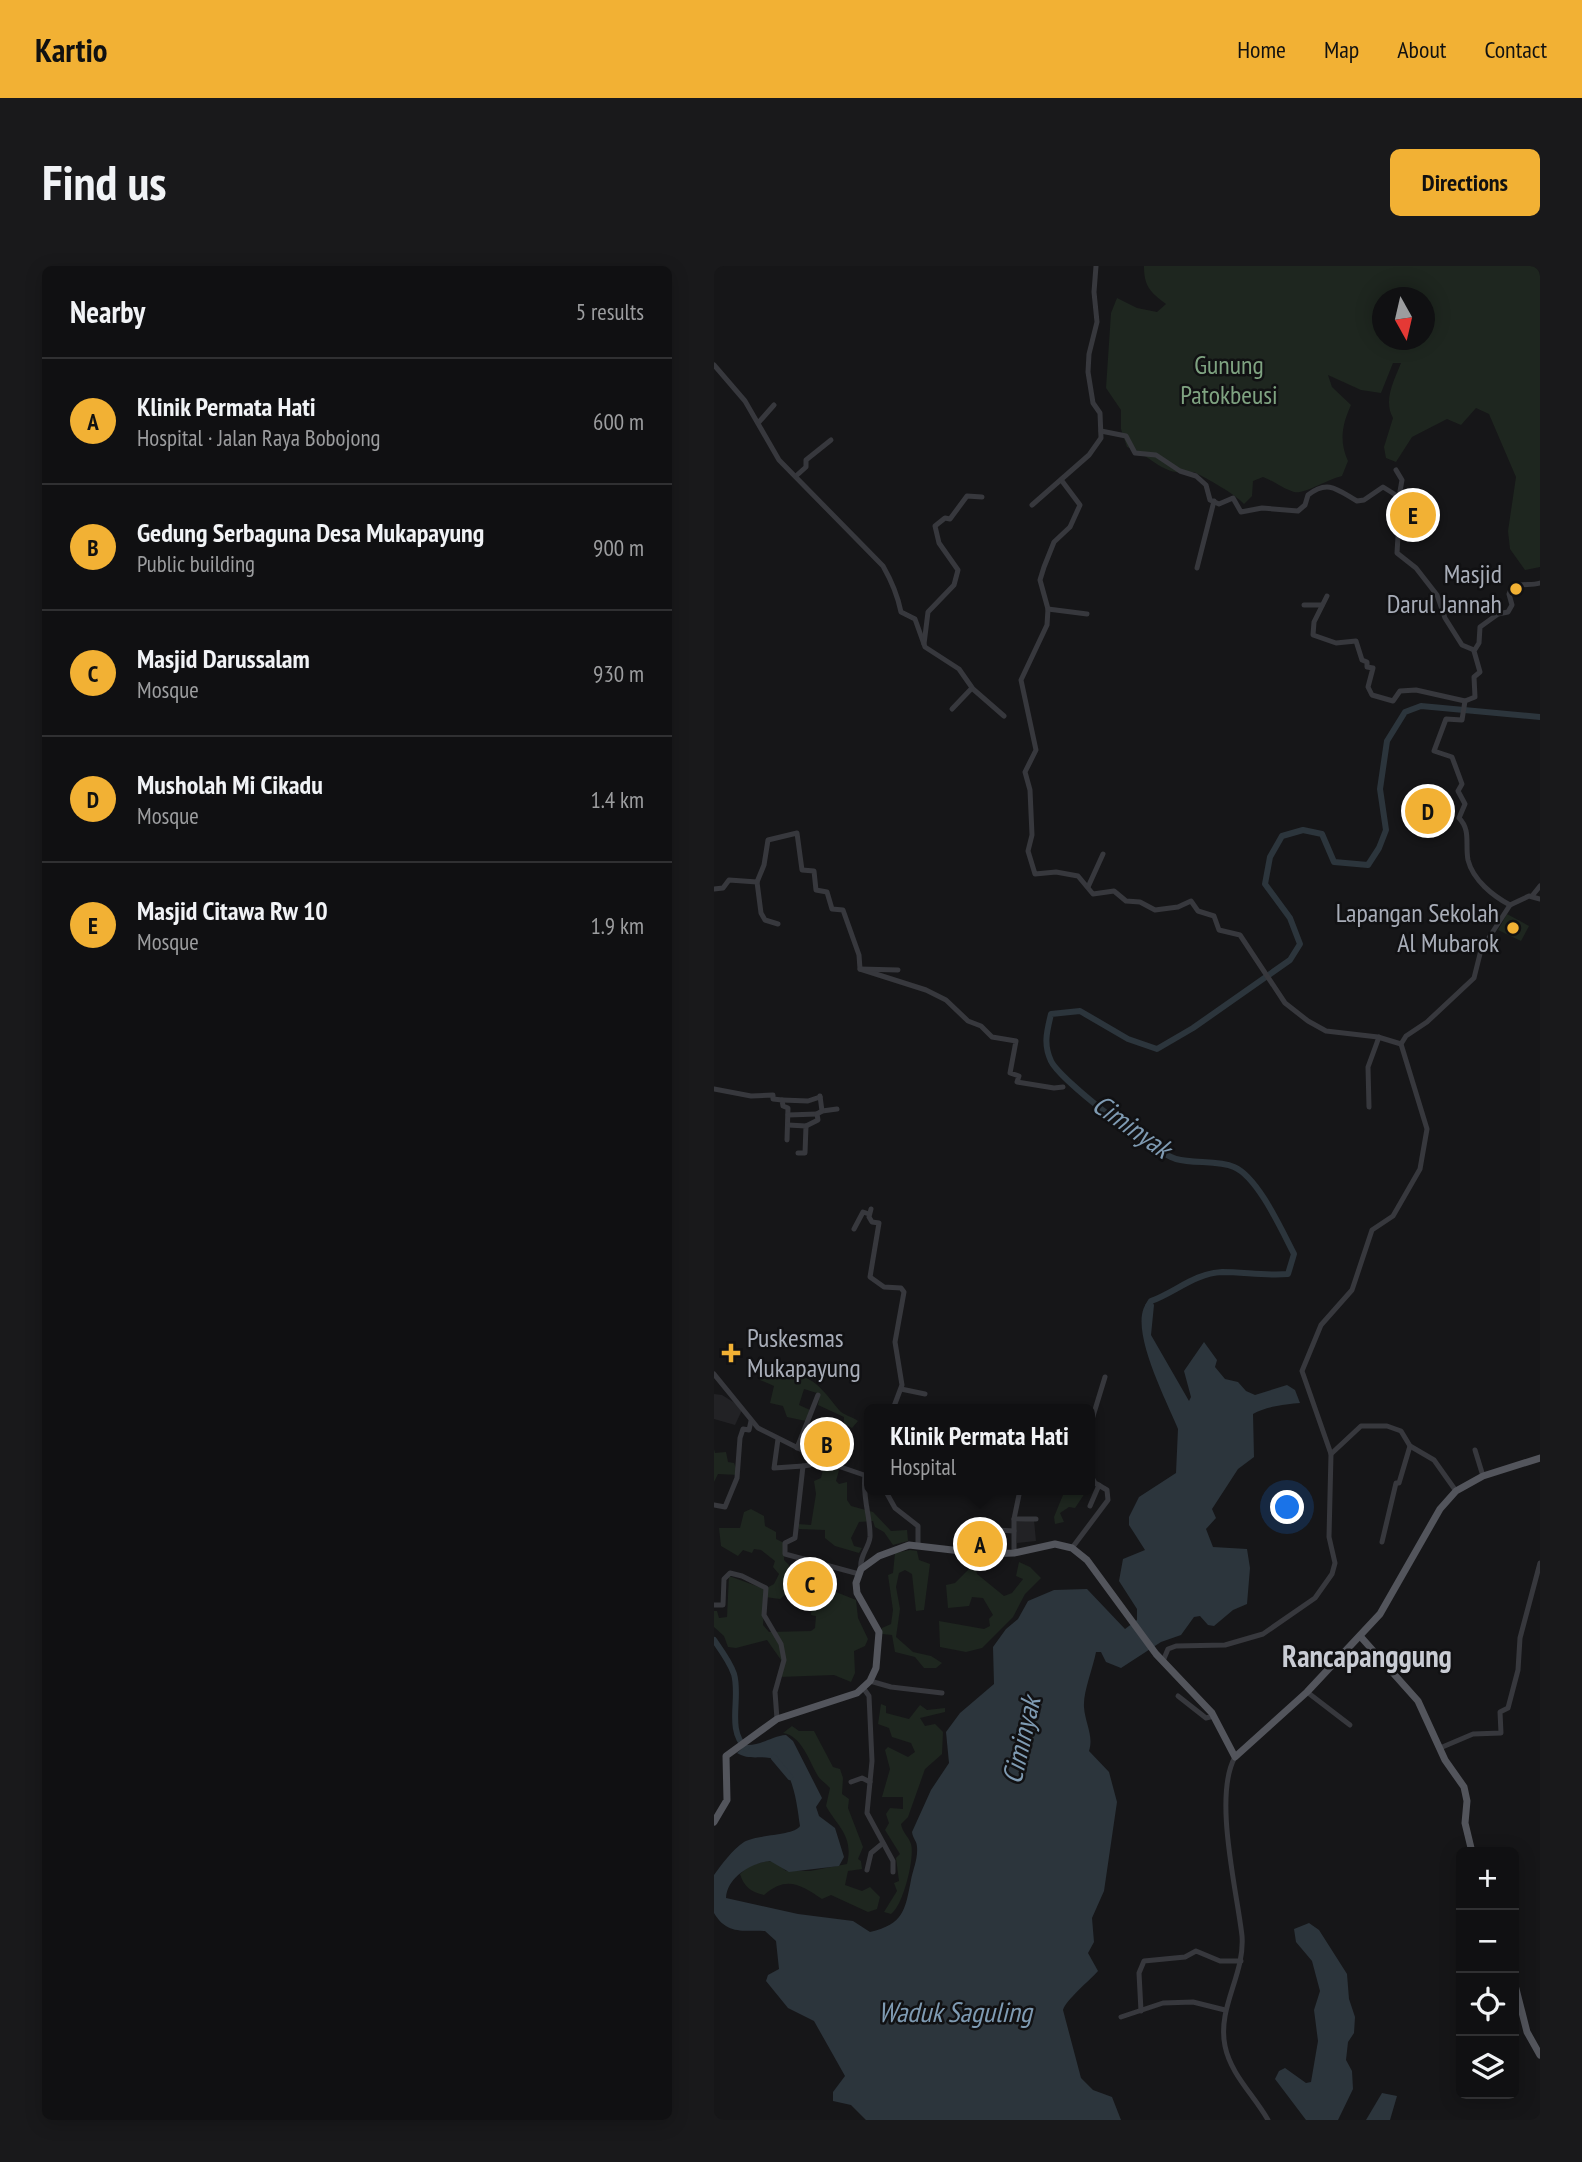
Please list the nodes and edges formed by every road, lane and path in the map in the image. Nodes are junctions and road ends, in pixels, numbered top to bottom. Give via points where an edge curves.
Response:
1 (1096, 266) edge
2 (714, 365) edge
3 (774, 405) dead end
4 (759, 422) junction
5 (1101, 431) junction
6 (831, 440) dead end
7 (1396, 470) dead end
8 (796, 476) junction
9 (1062, 481) junction
10 (982, 497) dead end
11 (1399, 497) junction
12 (1214, 501) junction
13 (1032, 505) dead end
14 (1197, 568) dead end
15 (1540, 583) edge
16 (1327, 596) dead end
17 (1304, 605) dead end
18 (1322, 606) junction
19 (1048, 609) junction
20 (1087, 614) dead end
21 (924, 644) junction
22 (1475, 650) junction
23 (974, 690) junction
24 (1465, 701) junction
25 (952, 709) dead end
26 (1004, 716) dead end
27 (1103, 855) dead end
28 (757, 882) junction
29 (1540, 886) edge
30 (1088, 887) junction
31 (714, 889) edge
32 (1532, 896) junction
33 (1540, 899) edge
34 (1510, 905) junction
35 (778, 924) dead end
36 (860, 969) junction
37 (898, 970) dead end
38 (1379, 1037) junction
39 (1401, 1044) junction
40 (1063, 1087) dead end
41 (714, 1090) edge
42 (782, 1100) junction
43 (1369, 1107) dead end
44 (837, 1109) dead end
45 (819, 1113) junction
46 (788, 1115) junction
47 (788, 1125) junction
48 (806, 1126) junction
49 (787, 1140) dead end
50 (798, 1153) dead end
51 (854, 1229) dead end
52 (714, 1374) edge
53 (1105, 1377) dead end
54 (901, 1389) junction
55 (925, 1394) dead end
56 (818, 1395) dead end
57 (895, 1404) edge
58 (1095, 1410) edge
59 (751, 1421) junction
60 (778, 1439) junction
61 (1410, 1446) junction
62 (797, 1448) junction
63 (1475, 1450) dead end
64 (1331, 1454) junction
65 (811, 1455) junction
66 (1540, 1458) edge
67 (803, 1466) junction
68 (864, 1475) edge
69 (1483, 1476) junction
70 (1095, 1480) edge
71 (1099, 1485) junction
72 (1456, 1491) junction
73 (1095, 1494) edge
74 (865, 1495) edge
75 (888, 1495) edge
76 (1019, 1495) edge
77 (1095, 1495) edge
78 (714, 1505) edge
79 (1090, 1506) dead end
80 (1036, 1518) dead end
81 (1014, 1519) junction
82 (979, 1529) dead end
83 (1014, 1531) junction
84 (1382, 1542) dead end
85 (918, 1545) junction
86 (1073, 1548) junction
87 (1014, 1553) junction
88 (1540, 1563) edge
89 (860, 1571) junction
90 (714, 1605) edge
91 (1360, 1636) junction
92 (1163, 1661) junction
93 (870, 1681) junction
94 (864, 1689) junction
95 (1307, 1692) junction
96 (942, 1693) dead end
97 (1178, 1696) dead end
98 (1214, 1716) junction
99 (777, 1719) junction
100 (1350, 1725) dead end
101 (1501, 1733) junction
102 (1510, 1736) dead end
103 (1440, 1748) junction
104 (1236, 1757) junction
105 (852, 1782) dead end
106 (870, 1782) junction
107 (714, 1822) edge
108 (883, 1843) junction
109 (1471, 1847) edge
110 (867, 1870) dead end
111 (893, 1871) dead end
112 (1241, 1961) junction
113 (1519, 2001) edge
114 (1225, 2010) junction
115 (1141, 2011) junction
116 (1121, 2017) dead end
117 (1540, 2055) edge
118 (1268, 2120) edge

1 - 5 street via 1098,316 1088,372
2 - 4 street
3 - 4 street
4 - 8 street via 779,460
5 - 9 street via 1095,448
5 - 12 street via 1126,436 1135,453 1156,455 1196,476
6 - 8 street via 806,460 806,467
7 - 11 street via 1402,480
8 - 21 street via 883,566 901,612 915,619
9 - 13 street
9 - 19 street via 1080,504 1070,527 1054,542 1040,580
10 - 21 street via 967,496 950,519 944,518 936,526 939,543 958,570 954,585 928,611
11 - 12 street via 1379,488 1357,502 1339,488 1322,486 1308,495 1298,511 1262,508 1241,512 1233,498
11 - 22 street via 1411,530 1398,536 1397,553 1437,595 1462,645
12 - 14 street
15 - 22 street via 1511,589 1512,608 1483,622
16 - 18 street
17 - 18 street
18 - 24 street via 1313,635 1336,643 1356,641 1362,660 1373,668 1368,687 1372,695 1393,701 1400,691 1416,690
19 - 20 street
19 - 30 street via 1047,625 1023,672 1021,687 1036,750 1025,769 1032,835 1028,851 1037,875 1073,874
21 - 23 street via 963,673
22 - 24 street via 1480,673 1474,677 1474,699
23 - 25 street
23 - 26 street
24 - 34 street via 1463,719 1447,718 1434,751 1452,757 1462,784 1458,791 1465,801 1459,818 1466,827 1472,870
27 - 30 street
28 - 31 street via 737,878
28 - 35 street via 761,913 765,920
28 - 36 street via 768,840 797,833 802,870 814,872 816,890 827,892 832,909 843,910
29 - 32 street
30 - 38 street via 1093,894 1114,891 1126,901 1154,910 1191,901 1198,911 1214,916 1219,930 1240,935 1286,1003 1326,1031
32 - 33 street
32 - 34 street
34 - 39 street via 1481,950 1474,978
36 - 37 street
36 - 40 street via 926,990 992,1037 1016,1041 1010,1073 1019,1076 1017,1082
38 - 39 street
38 - 43 street via 1368,1067
39 - 64 street via 1427,1129 1422,1163 1393,1216 1372,1230 1350,1293 1317,1332 1302,1371
41 - 42 street via 773,1095 772,1099
42 - 45 street via 820,1097
42 - 46 street
44 - 45 street
45 - 46 street
45 - 48 street via 818,1120
46 - 47 street
47 - 48 street
47 - 49 street
48 - 50 street via 805,1153
51 - 54 street via 867,1209 872,1222 879,1223 870,1277 904,1292 895,1342
52 - 59 street
53 - 58 street
54 - 55 street
54 - 57 street
56 - 62 street
59 - 60 street
59 - 78 street via 740,1437 733,1493 724,1507
60 - 62 street
60 - 67 street via 774,1468
61 - 64 street via 1401,1431 1369,1424 1348,1436
61 - 72 street via 1434,1460
61 - 84 street
62 - 65 street
63 - 69 street
64 - 92 street via 1329,1536 1335,1563 1315,1598 1263,1634 1224,1645 1176,1646 1168,1649
65 - 67 street via 810,1465
65 - 68 street
66 - 69 main road
67 - 89 street via 795,1538 785,1543 785,1554
69 - 72 main road
70 - 71 street
71 - 73 street
71 - 86 street via 1107,1490 1108,1500
72 - 91 main road via 1440,1509 1385,1607
74 - 89 street via 870,1537
75 - 85 street via 895,1508 918,1526
76 - 81 street
77 - 79 street
80 - 81 street
81 - 83 street
82 - 83 street
83 - 87 street
85 - 87 main road
85 - 89 main road via 895,1547
86 - 87 main road via 1055,1544
86 - 92 main road
88 - 101 street via 1520,1638 1516,1683 1508,1708 1500,1712
89 - 93 main road via 857,1593 879,1632 876,1668
90 - 99 street via 723,1605 723,1579 730,1573 766,1588 764,1615 784,1660 775,1692
91 - 95 main road
91 - 103 main road via 1418,1701
92 - 98 main road
93 - 94 main road
93 - 96 street
94 - 99 main road
94 - 106 street via 869,1696
95 - 100 street
95 - 104 main road
97 - 98 street via 1206,1718
98 - 104 main road
99 - 107 main road via 724,1759 727,1800
101 - 102 street
101 - 103 street via 1474,1734
103 - 109 main road via 1466,1792 1465,1823
104 - 112 street via 1227,1773 1227,1790
105 - 106 street via 862,1778
106 - 108 street via 867,1813
108 - 110 street via 871,1853
108 - 111 street
112 - 114 street
112 - 115 street via 1220,1961 1196,1951 1185,1957 1144,1961 1139,1973
113 - 117 main road via 1527,2032
114 - 115 street via 1179,2002
114 - 118 street via 1228,2056
115 - 116 street

